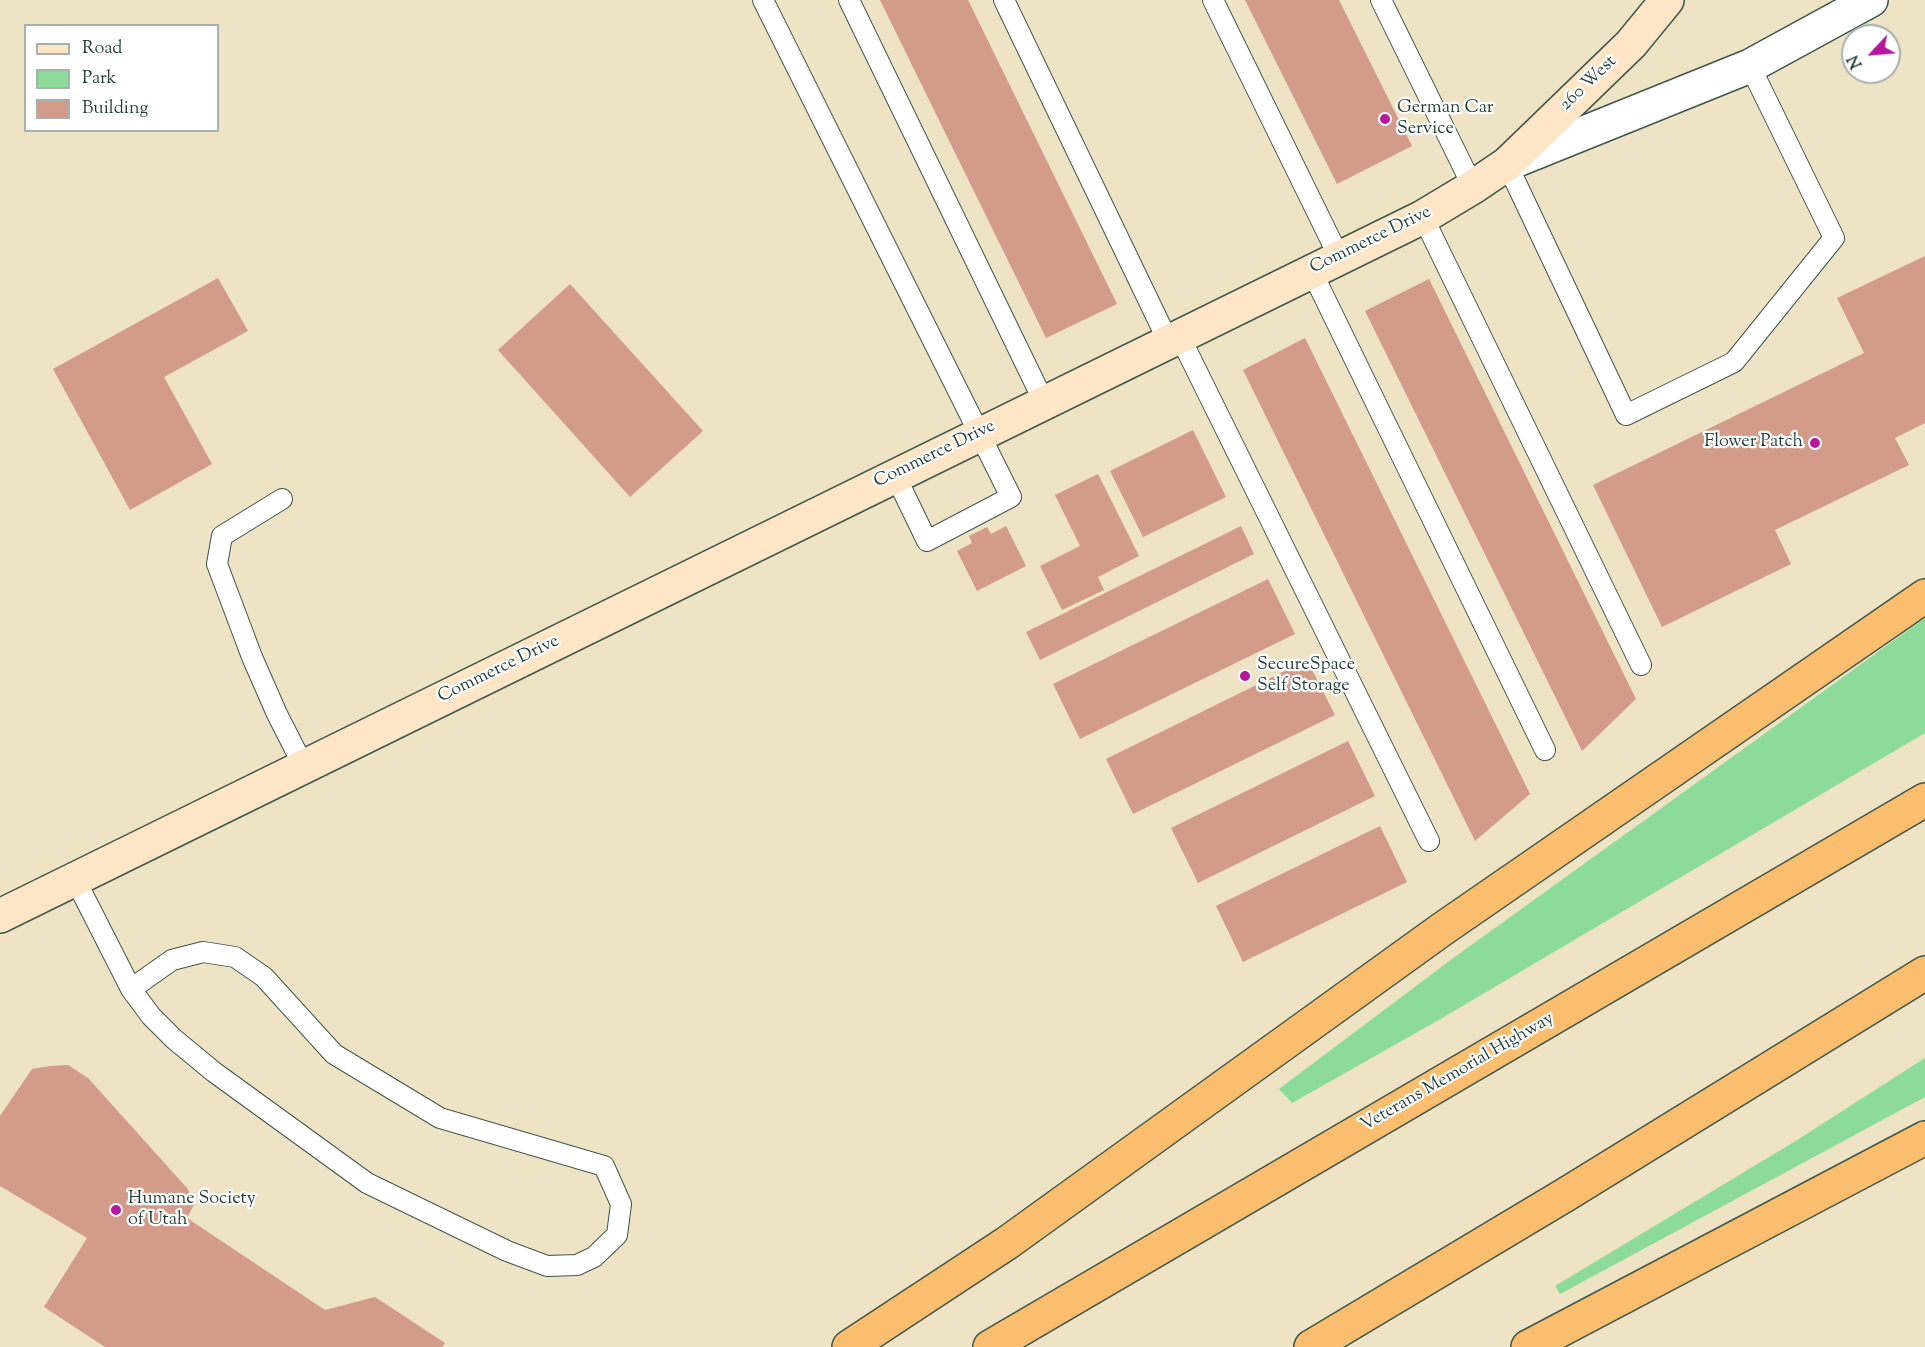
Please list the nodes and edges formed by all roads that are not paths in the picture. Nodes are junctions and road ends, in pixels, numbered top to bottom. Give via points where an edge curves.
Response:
1 (763, 0) edge
2 (849, 0) edge
3 (1004, 0) edge
4 (1213, 0) edge
5 (1381, 0) edge
6 (1667, 0) edge
7 (1871, 0) edge
8 (1750, 66) junction
9 (1507, 164) junction
10 (1473, 188) junction
11 (1423, 217) junction
12 (1325, 263) junction
13 (1174, 338) junction
14 (1044, 402) junction
15 (980, 434) junction
16 (895, 475) junction
17 (282, 498) dead end
18 (1925, 596) edge
19 (1641, 665) dead end
20 (1545, 750) dead end
21 (304, 766) junction
22 (1925, 800) edge
23 (1429, 842) dead end
24 (75, 879) junction
25 (0, 916) edge
26 (1925, 973) edge
27 (130, 989) junction
28 (1925, 1138) edge
29 (849, 1347) edge
30 (990, 1347) edge
31 (1311, 1347) edge
32 (1527, 1347) edge

1 - 15 lane
2 - 14 lane
3 - 13 lane
4 - 12 lane
5 - 10 lane
6 - 9 street, 260 West via 1631,44
7 - 8 street, Commerce Drive
8 - 9 street, Commerce Drive
8 - 9 lane via 1834,238 1734,362 1626,415
9 - 10 street, Commerce Drive
10 - 11 street, Commerce Drive
11 - 12 street, Commerce Drive
11 - 19 lane
12 - 13 street, Commerce Drive
12 - 20 lane
13 - 14 street, Commerce Drive
13 - 23 lane
14 - 15 street, Commerce Drive
15 - 16 street, Commerce Drive
15 - 16 lane via 1011,497 927,541
16 - 21 street, Commerce Drive
17 - 21 lane via 222,536 217,564 273,705
18 - 29 highway via 1441,930 1007,1243
21 - 24 street, Commerce Drive
22 - 30 highway, Veterans Memorial Highway
24 - 25 street, Commerce Drive
24 - 27 lane
26 - 31 highway
27 - 27 lane via 182,1046 367,1184 547,1266 577,1265 594,1257 617,1235 621,1204 604,1166 440,1118 334,1054 264,977 235,957 203,952 172,960
28 - 32 highway

